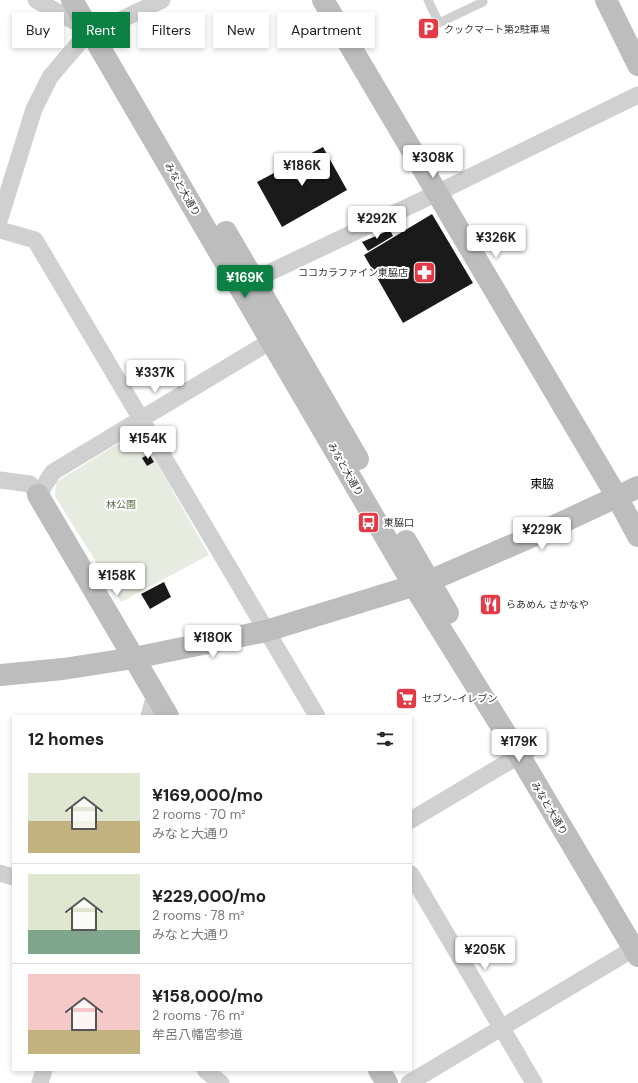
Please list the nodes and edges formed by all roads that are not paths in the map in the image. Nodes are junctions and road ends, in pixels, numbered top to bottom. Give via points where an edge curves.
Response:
1 (36, 0) edge
2 (72, 0) edge
3 (90, 0) edge
4 (162, 0) edge
5 (323, 0) edge
6 (428, 0) edge
7 (482, 0) edge
8 (606, 0) edge
9 (83, 12) edge
10 (93, 12) edge
11 (130, 14) edge
12 (72, 16) edge
13 (78, 48) edge
14 (110, 48) edge
15 (638, 65) edge
16 (638, 95) edge
17 (437, 193) junction
18 (0, 218) edge
19 (0, 230) edge
20 (247, 283) junction
21 (278, 336) junction
22 (142, 419) junction
23 (0, 480) edge
24 (638, 487) edge
25 (34, 490) junction
26 (617, 497) junction
27 (638, 536) edge
28 (422, 583) junction
29 (266, 631) junction
30 (134, 658) junction
31 (0, 675) edge
32 (155, 694) junction
33 (149, 715) edge
34 (167, 715) edge
35 (316, 715) edge
36 (525, 752) junction
37 (412, 819) edge
38 (0, 873) edge
39 (412, 876) edge
40 (12, 877) edge
41 (638, 928) edge
42 (637, 950) edge
43 (502, 1028) junction
44 (44, 1071) edge
45 (206, 1071) edge
46 (380, 1071) edge
47 (40, 1083) edge
48 (221, 1083) edge
49 (387, 1083) edge
50 (409, 1083) edge
51 (534, 1083) edge

1 - 12 street
2 - 9 street, みなと大通り
3 - 10 street, みなと大通り
4 - 11 street
5 - 17 street
6 - 7 lane via 439,23
8 - 15 street
13 - 18 street via 50,77 34,109
14 - 20 street, みなと大通り
16 - 17 street
17 - 20 street
17 - 26 street
19 - 22 street via 36,240
20 - 21 street, みなと大通り
21 - 22 street
21 - 28 street, みなと大通り
22 - 25 street via 53,472
22 - 29 street
23 - 25 street
24 - 26 street
25 - 30 street
26 - 27 street
26 - 28 street
28 - 29 street
28 - 36 street, みなと大通り
29 - 30 street
29 - 35 street
30 - 31 street
30 - 32 street
32 - 33 street
32 - 34 street
36 - 37 street
36 - 41 street, みなと大通り
36 - 42 street, みなと大通り
38 - 40 street
39 - 43 street
42 - 43 street
43 - 50 street
43 - 51 street
44 - 47 street
45 - 48 street
46 - 49 street

